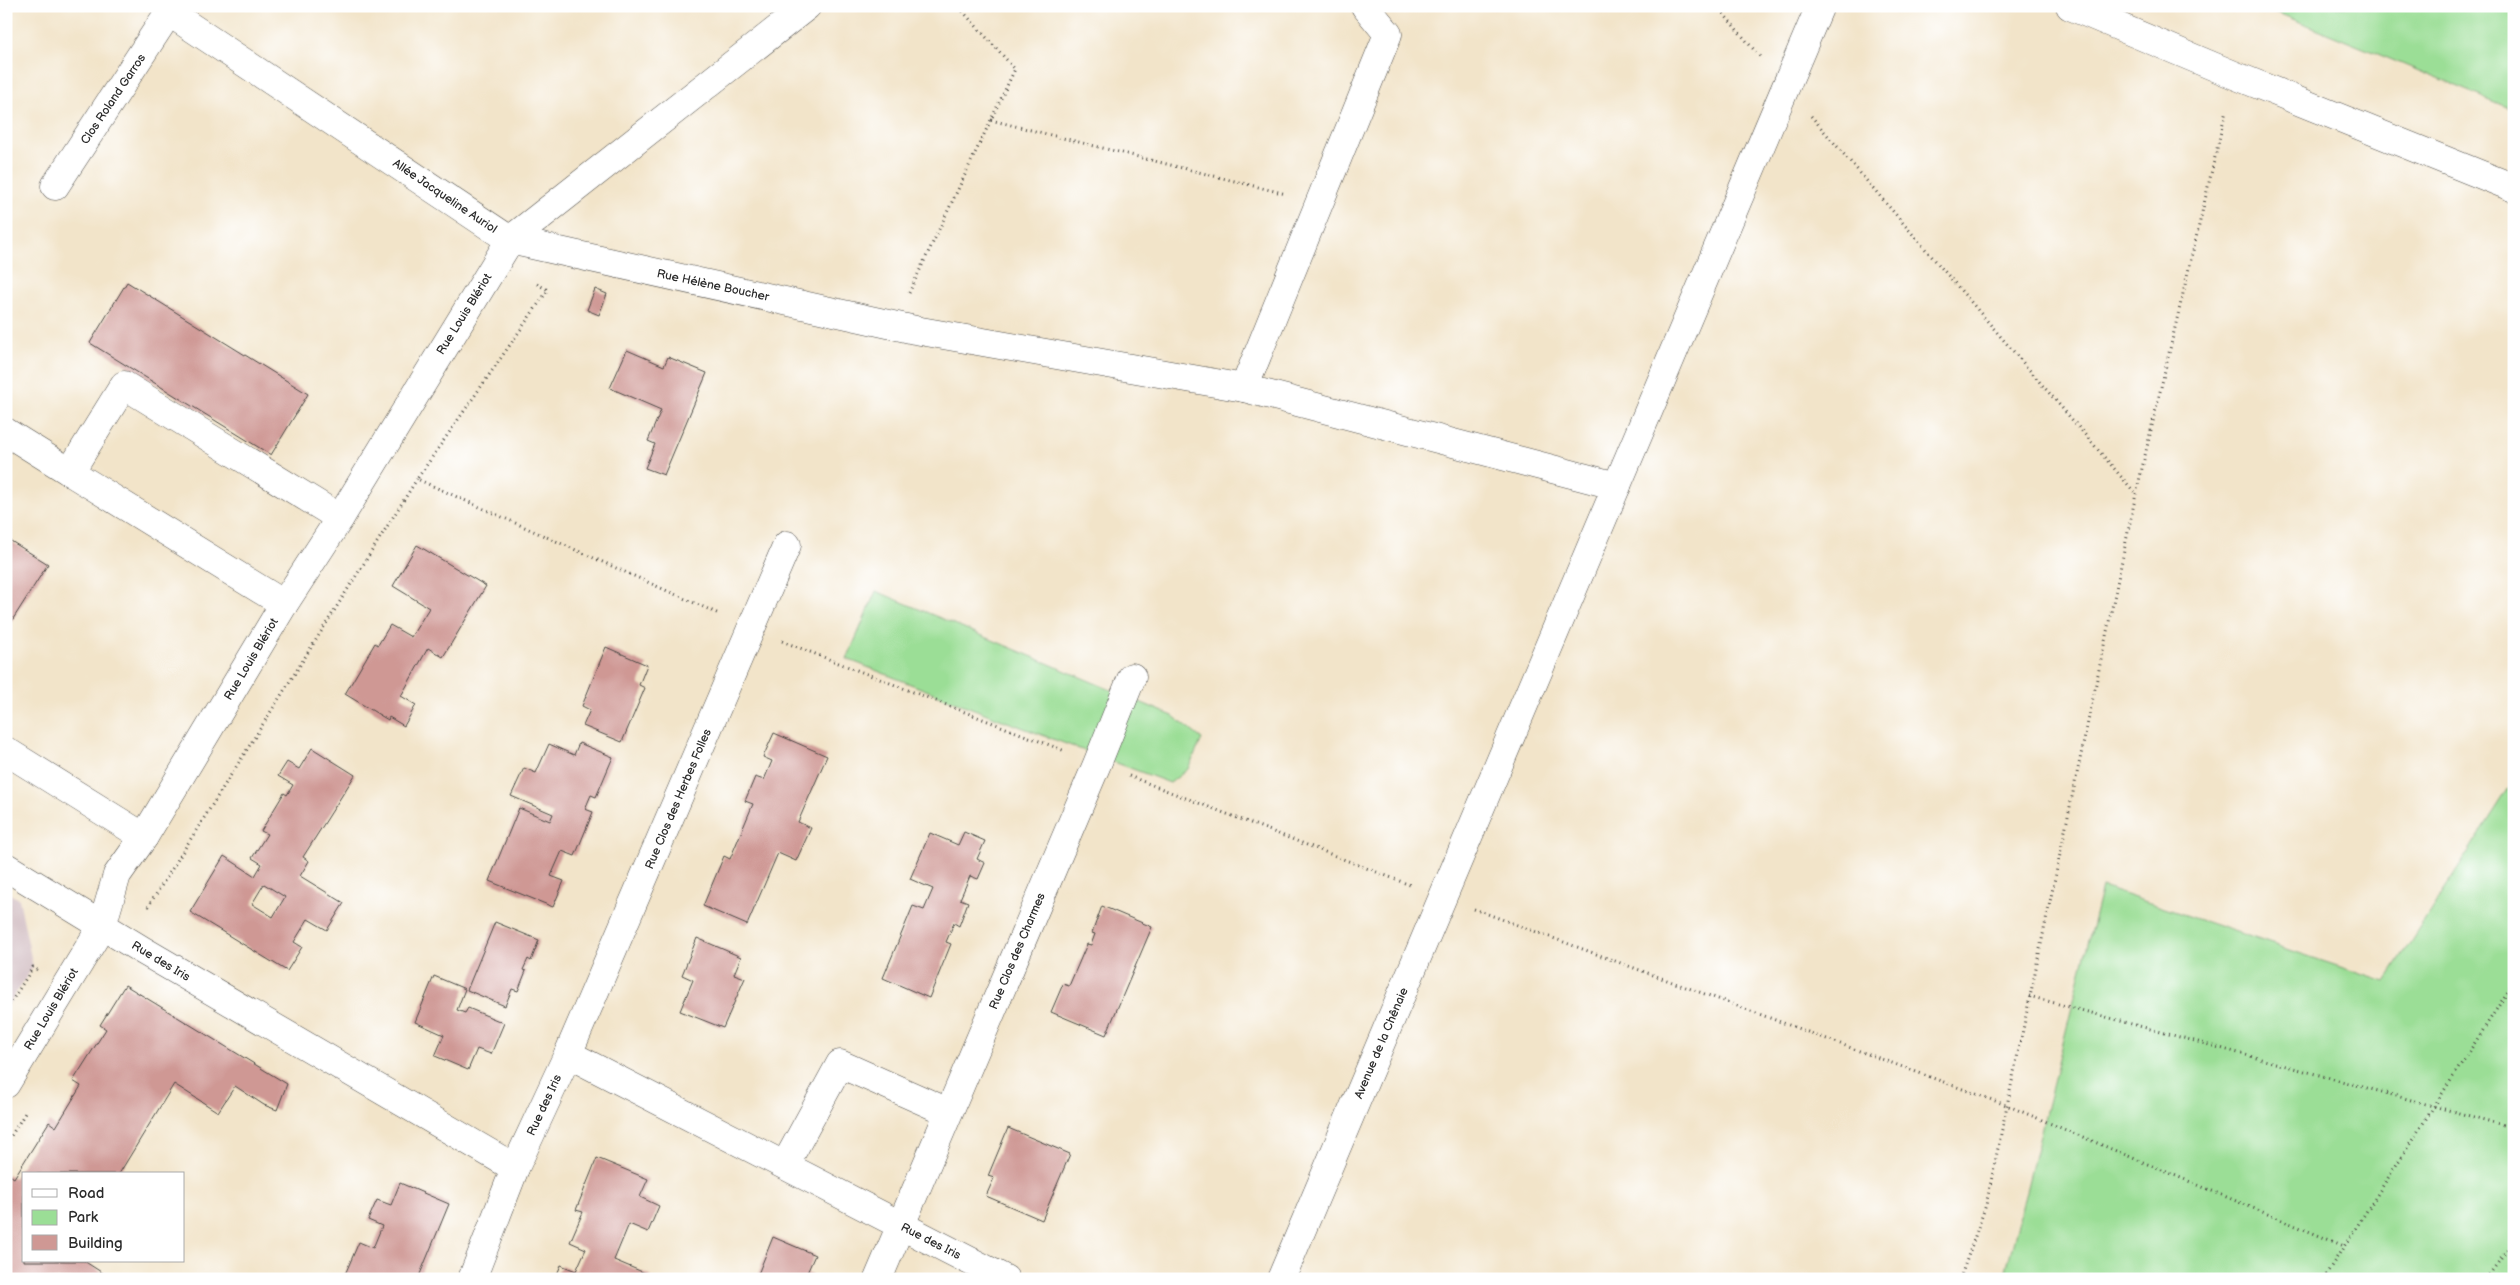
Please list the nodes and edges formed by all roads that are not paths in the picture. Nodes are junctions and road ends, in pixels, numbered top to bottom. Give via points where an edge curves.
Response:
1 (807, 6) edge
2 (1365, 6) edge
3 (1820, 6) edge
4 (2070, 6) edge
5 (172, 9) edge
6 (55, 186) dead end
7 (2514, 188) edge
8 (504, 251) junction
9 (1244, 388) junction
10 (6, 432) edge
11 (70, 472) junction
12 (1617, 486) junction
13 (340, 518) junction
14 (788, 545) dead end
15 (284, 604) junction
16 (1132, 676) dead end
17 (6, 751) edge
18 (144, 837) junction
19 (6, 867) edge
20 (102, 926) junction
21 (568, 1054) junction
22 (6, 1084) edge
23 (948, 1112) junction
24 (785, 1165) junction
25 (515, 1168) junction
26 (900, 1224) junction
27 (472, 1279) edge
28 (878, 1279) edge
29 (1005, 1279) edge
30 (1281, 1279) edge

1 - 8 street, Allée Jacqueline Auriol
2 - 9 street via 1388,34
3 - 12 street, Avenue de la Chênaie
4 - 7 street
5 - 6 street, Clos Roland Garros
5 - 8 street, Allée Jacqueline Auriol
8 - 9 street, Rue Hélène Boucher
8 - 13 street, Rue Louis Blériot
9 - 12 street, Rue Hélène Boucher
10 - 11 street
11 - 13 street via 124,385
11 - 15 street
12 - 30 street, Avenue de la Chênaie
13 - 15 street, Rue Louis Blériot
14 - 21 street, Rue Clos des Herbes Folles
15 - 18 street, Rue Louis Blériot
16 - 23 street, Rue Clos des Charmes
17 - 18 street
18 - 20 street, Rue Louis Blériot via 117,875
19 - 20 street, Rue des Iris
20 - 22 street, Rue Louis Blériot
20 - 25 street, Rue des Iris
21 - 24 street, Rue des Iris
21 - 25 street, Rue des Iris
23 - 24 street via 840,1064
23 - 26 street, Rue Clos des Charmes
24 - 26 street, Rue des Iris
25 - 27 street
26 - 28 street, Rue Clos des Charmes
26 - 29 street, Rue des Iris

